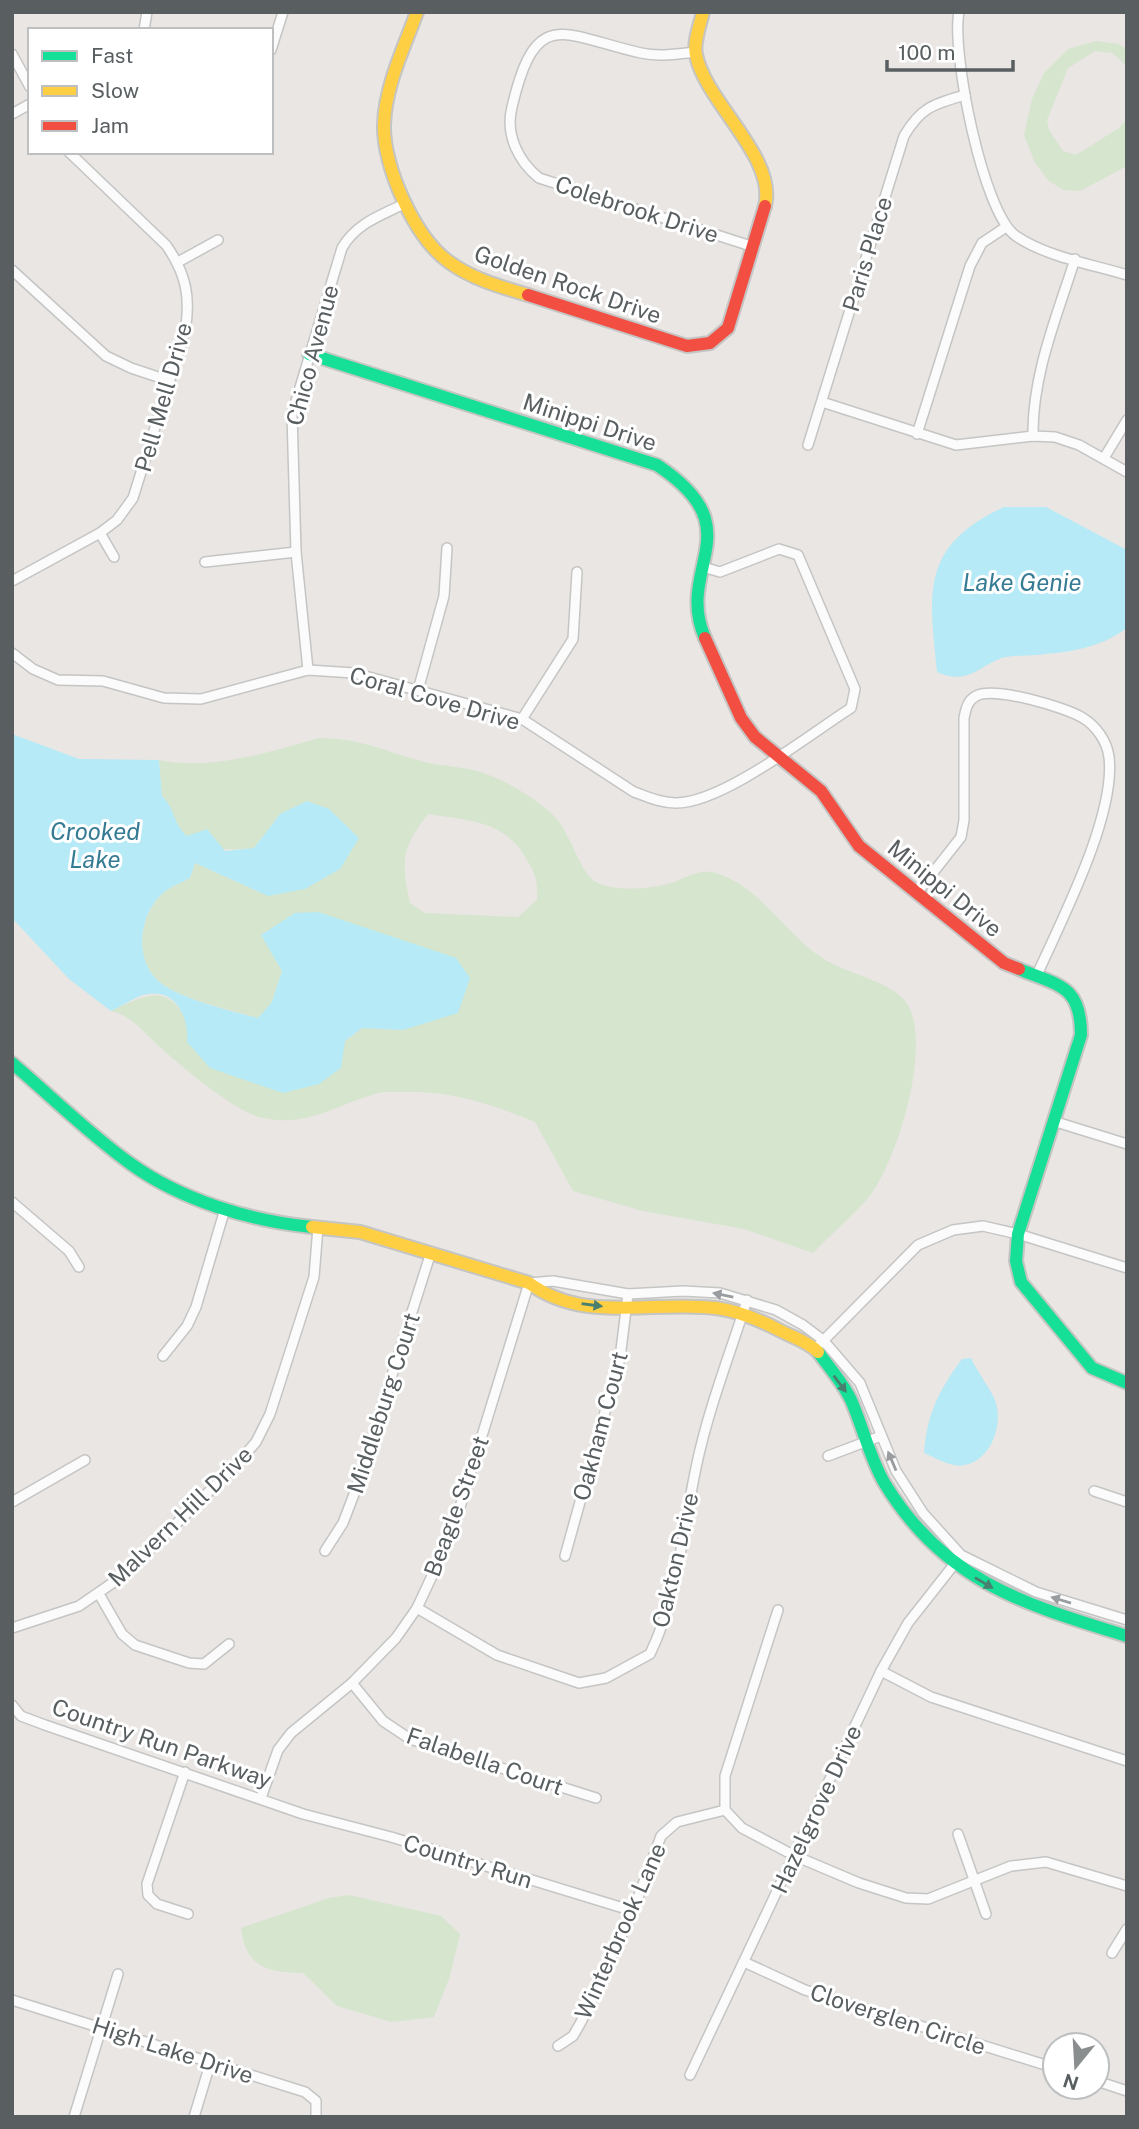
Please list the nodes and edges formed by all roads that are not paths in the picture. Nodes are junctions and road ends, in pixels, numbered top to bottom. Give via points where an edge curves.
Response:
1 (283, 12) edge
2 (417, 12) edge
3 (703, 12) edge
4 (960, 12) edge
5 (273, 44) edge
6 (695, 52) junction
7 (12, 54) edge
8 (28, 83) edge
9 (965, 95) junction
10 (28, 105) edge
11 (12, 114) edge
12 (71, 154) edge
13 (406, 203) junction
14 (1006, 227) junction
15 (218, 240) dead end
16 (754, 247) junction
17 (1075, 259) junction
18 (178, 262) junction
19 (12, 270) edge
20 (1127, 275) edge
21 (309, 354) junction
22 (170, 381) junction
23 (822, 402) junction
24 (1127, 420) edge
25 (917, 434) junction
26 (1033, 436) junction
27 (808, 445) dead end
28 (1104, 458) junction
29 (1127, 472) edge
30 (100, 533) junction
31 (447, 548) dead end
32 (296, 552) junction
33 (114, 557) dead end
34 (205, 562) dead end
35 (703, 567) junction
36 (577, 572) dead end
37 (12, 581) edge
38 (12, 653) edge
39 (308, 670) junction
40 (418, 690) junction
41 (522, 719) junction
42 (779, 758) junction
43 (917, 893) junction
44 (1036, 977) junction
45 (12, 1063) edge
46 (1054, 1121) junction
47 (1127, 1144) edge
48 (12, 1202) edge
49 (225, 1209) junction
50 (318, 1227) junction
51 (1018, 1234) junction
52 (431, 1252) junction
53 (79, 1267) dead end
54 (1127, 1268) edge
55 (529, 1283) junction
56 (628, 1294) junction
57 (747, 1300) junction
58 (628, 1310) junction
59 (742, 1316) junction
60 (819, 1344) junction
61 (163, 1356) dead end
62 (1127, 1383) edge
63 (881, 1436) junction
64 (868, 1441) junction
65 (828, 1456) dead end
66 (85, 1460) dead end
67 (1094, 1491) dead end
68 (12, 1502) edge
69 (1127, 1502) edge
70 (325, 1551) dead end
71 (565, 1556) dead end
72 (958, 1560) junction
73 (99, 1594) junction
74 (417, 1608) junction
75 (778, 1610) dead end
76 (1127, 1620) edge
77 (12, 1628) edge
78 (1127, 1636) edge
79 (229, 1644) dead end
80 (881, 1671) junction
81 (352, 1683) junction
82 (12, 1705) edge
83 (1127, 1761) edge
84 (185, 1772) junction
85 (261, 1798) junction
86 (596, 1798) dead end
87 (725, 1810) junction
88 (303, 1814) joint
89 (958, 1834) dead end
90 (795, 1856) junction
91 (974, 1880) junction
92 (1127, 1886) edge
93 (633, 1911) junction
94 (188, 1914) dead end
95 (986, 1914) dead end
96 (1127, 1929) edge
97 (1112, 1953) dead end
98 (744, 1962) junction
99 (118, 1974) dead end
100 (12, 2000) edge
101 (102, 2027) junction
102 (558, 2046) dead end
103 (211, 2061) junction
104 (1041, 2064) edge
105 (690, 2075) dead end
106 (74, 2117) edge
107 (194, 2117) edge
108 (316, 2117) edge

1 - 5 street
2 - 13 street, Golden Rock Drive via 384,128
3 - 6 street
4 - 9 street via 957,52
6 - 16 street via 702,74 766,181 766,202
6 - 16 street, Colebrook Drive via 660,56 572,33 554,33 531,51 508,124 518,153 539,178
7 - 8 street
9 - 14 street via 988,187
9 - 23 street, Paris Place via 931,105 914,118 904,136
10 - 11 street
12 - 18 street, Pell Mell Drive
13 - 16 street, Golden Rock Drive via 442,257 463,272 687,346 705,347 728,328
13 - 21 street, Chico Avenue via 350,234
14 - 17 street via 1039,247
14 - 25 street via 982,243 970,266
15 - 18 street
17 - 20 street
17 - 26 street via 1032,404
18 - 22 street, Pell Mell Drive via 187,285 188,310
19 - 22 street via 106,356
21 - 32 street, Chico Avenue via 290,437
21 - 35 street, Minippi Drive via 657,465 693,495 706,520 709,538
22 - 30 street, Pell Mell Drive via 133,498
23 - 25 street
23 - 27 street, Paris Place
24 - 28 street
25 - 26 street via 969,446
26 - 28 street via 1055,437
28 - 29 street
30 - 33 street
30 - 37 street, Pell Mell Drive
31 - 40 street via 444,596
32 - 34 street
32 - 39 street, Chico Avenue
35 - 42 street, Minippi Drive via 697,604 700,626 741,718
35 - 42 street, Coral Cove Drive via 720,572 779,549 798,555 855,689 851,708
36 - 41 street via 573,639
38 - 39 street, Coral Cove Drive via 58,680 103,681 164,698 201,699
39 - 40 street, Coral Cove Drive via 354,673
40 - 41 street, Coral Cove Drive
41 - 42 street, Coral Cove Drive via 634,792 655,800 677,803 700,798
42 - 43 street, Minippi Drive via 821,792 859,846
43 - 44 street, Minippi Drive via 1004,963
43 - 44 street via 961,837 967,705 988,692 1007,694 1081,717 1103,738 1110,771 1094,843
44 - 46 street, Minippi Drive via 1069,993 1081,1011 1081,1035
45 - 49 street via 131,1164 177,1191
46 - 47 street
46 - 51 street, Minippi Drive
48 - 53 street via 69,1251
49 - 50 street via 274,1223
49 - 61 street via 196,1307
50 - 52 street via 359,1232
50 - 73 street, Malvern Hill Drive via 313,1277 270,1414 256,1442 124,1576
51 - 54 street
51 - 60 street via 973,1227 918,1245
51 - 62 street, Minippi Drive via 1016,1261 1021,1282 1092,1368
52 - 55 street
52 - 70 street, Middleburg Court via 356,1489
55 - 56 street via 553,1281
55 -> 58 street via 549,1298
55 - 74 street, Beagle Street via 452,1532
57 -> 56 street via 683,1291
56 - 58 street, Oakham Court
57 - 59 street, Oakton Drive
57 - 60 street via 776,1310
58 - 59 street via 717,1308
58 - 71 street, Oakham Court via 620,1358
59 - 60 street
59 - 74 street, Oakton Drive via 707,1421 678,1564 650,1654 606,1678 579,1683 497,1655
60 - 63 street via 860,1383
60 -> 64 street via 850,1397
63 - 64 street
72 -> 63 street via 896,1471
64 - 65 street
64 - 72 street via 901,1511 928,1542
66 - 68 street
67 - 69 street
76 -> 72 street via 1036,1592
72 -> 78 street via 1027,1605
72 - 80 street, Hazelgrove Drive via 908,1623
73 - 77 street, Malvern Hill Drive via 79,1606
73 - 79 street via 122,1634 135,1645 204,1664
74 - 81 street, Beagle Street via 396,1638
75 - 87 street via 725,1776
80 - 83 street via 931,1697
80 - 90 street, Hazelgrove Drive
81 - 85 street, Beagle Street via 301,1724 278,1750
81 - 86 street, Falabella Court via 383,1721 410,1740
82 - 84 street, Country Run Parkway via 21,1716
84 - 85 street, Country Run Parkway
84 - 94 street via 147,1884 148,1895 157,1904
85 - 88 street, Country Run Parkway
87 - 90 street via 742,1828
87 - 93 street, Winterbrook Lane via 677,1822 667,1829 654,1846
88 - 93 street, Country Run
89 - 91 street
90 - 91 street via 906,1898 928,1899
90 - 98 street, Hazelgrove Drive
91 - 92 street via 1011,1866 1046,1862
91 - 95 street
93 - 102 street, Winterbrook Lane via 577,2029
96 - 97 street
98 - 104 street, Cloverglen Circle via 805,1990
98 - 105 street, Hazelgrove Drive
99 - 101 street
100 - 101 street, High Lake Drive
101 - 103 street, High Lake Drive
101 - 106 street
103 - 107 street
103 - 108 street, High Lake Drive via 305,2092 316,2101

